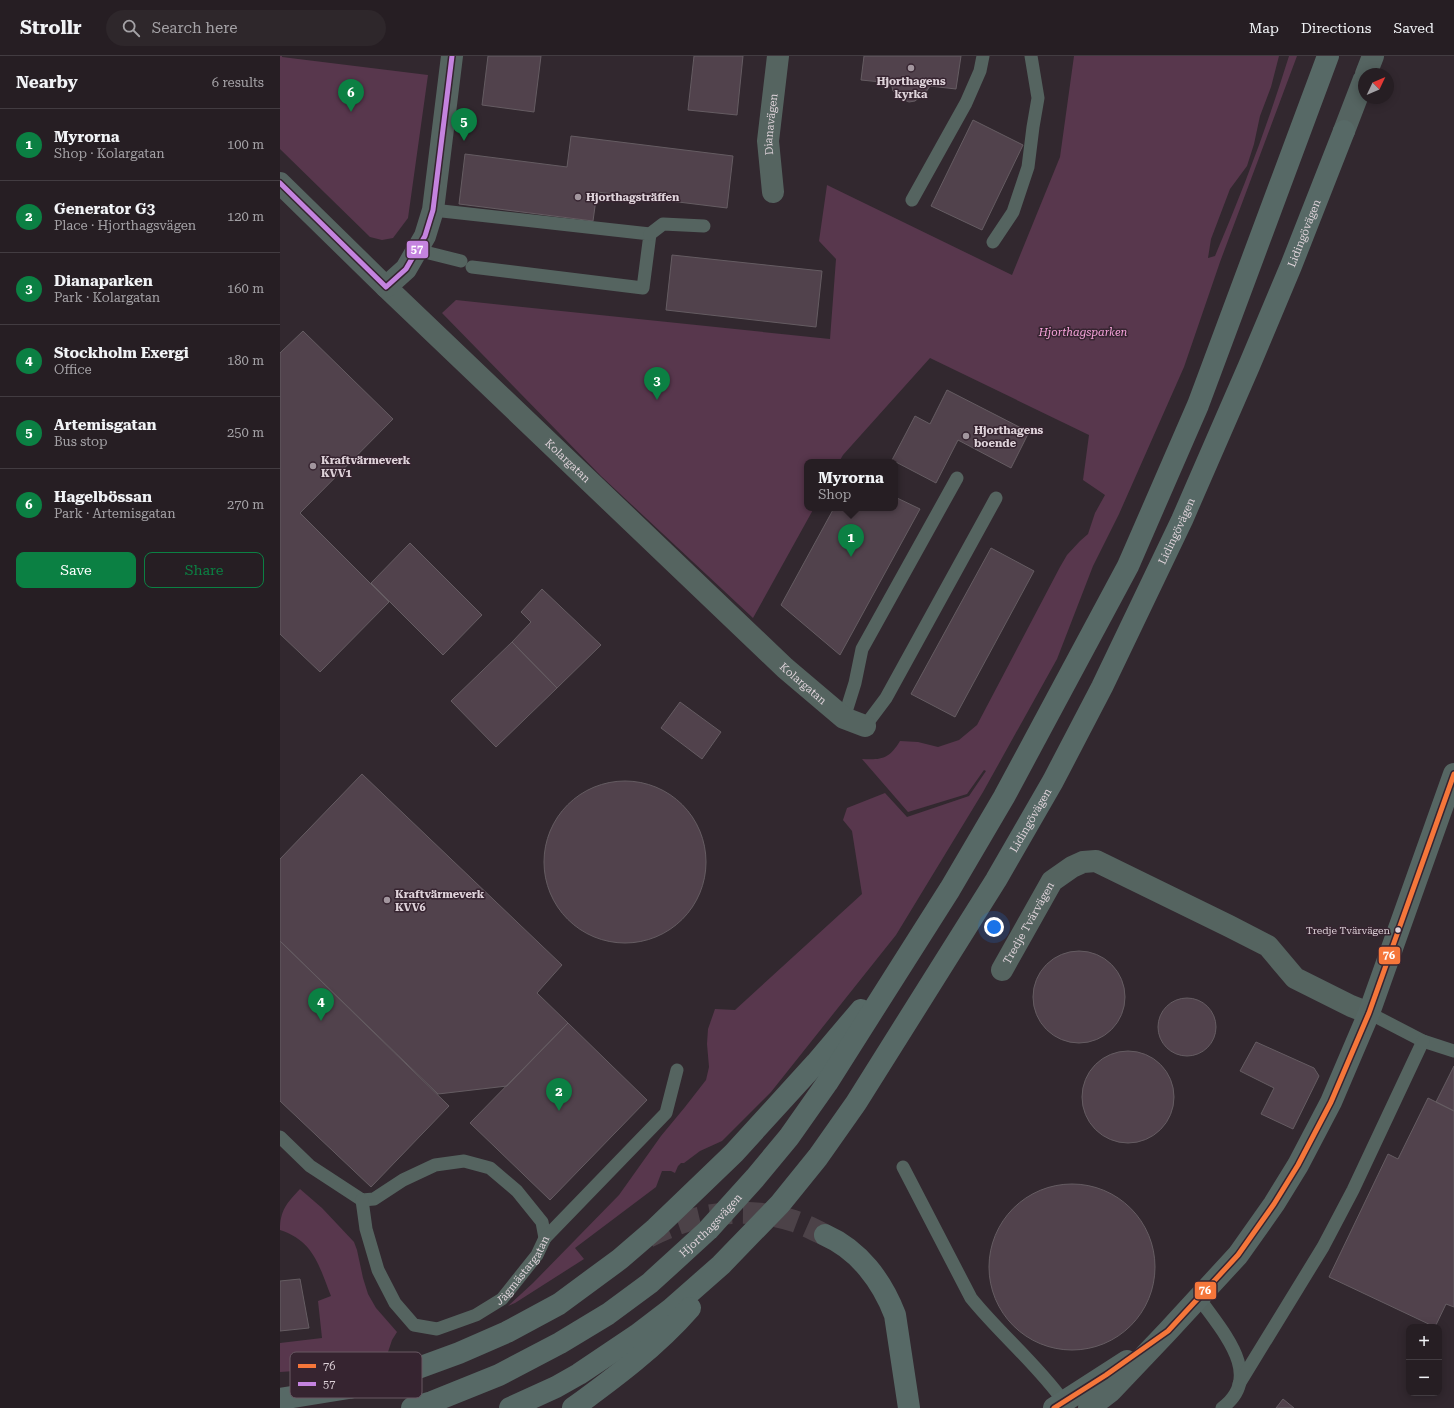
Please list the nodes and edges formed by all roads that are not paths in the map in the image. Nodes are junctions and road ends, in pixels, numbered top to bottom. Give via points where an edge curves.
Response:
1 (452, 56) edge
2 (778, 56) edge
3 (982, 56) edge
4 (1031, 56) edge
5 (1328, 56) edge
6 (1373, 56) edge
7 (1368, 68) edge
8 (1358, 95) edge
9 (1344, 131) joint
10 (280, 184) edge
11 (773, 192) dead end
12 (912, 200) dead end
13 (433, 210) junction
14 (704, 226) dead end
15 (650, 234) junction
16 (993, 242) dead end
17 (417, 250) junction
18 (386, 287) junction
19 (957, 478) dead end
20 (996, 498) dead end
21 (844, 718) junction
22 (865, 726) joint
23 (1454, 774) edge
24 (919, 940) junction
25 (1002, 970) dead end
26 (1369, 1013) junction
27 (1423, 1041) junction
28 (1454, 1051) edge
29 (677, 1070) dead end
30 (280, 1137) edge
31 (903, 1167) dead end
32 (362, 1200) junction
33 (825, 1235) tunnel mouth
34 (545, 1238) junction
35 (722, 1265) junction
36 (1199, 1298) junction
37 (1168, 1331) junction
38 (422, 1367) edge
39 (1239, 1384) junction
40 (290, 1397) edge
41 (280, 1399) edge
42 (1059, 1405) edge
43 (412, 1408) edge
44 (510, 1408) edge
45 (573, 1408) edge
46 (909, 1408) edge
47 (1089, 1408) edge
48 (1222, 1408) edge

1 - 13 street
2 - 11 street, Dianavägen via 768,141
3 - 12 lane via 980,71 966,103
4 - 16 lane via 1038,98 1028,167 1013,212
5 - 24 highway via 1198,405 1128,566 1004,798
6 - 7 main road
8 - 9 main road, Lidingövägen
9 - 35 highway, Lidingövägen via 1291,266 1182,520 1050,787 946,962 856,1103 780,1204
10 - 18 street, Kolargatan
13 - 15 lane
13 - 17 street via 425,236
14 - 15 lane via 663,224
15 - 17 lane via 643,288 467,264
17 - 18 street via 406,269
18 - 21 street, Kolargatan via 785,668
19 - 21 lane via 862,649
20 - 22 lane via 886,698
21 - 22 street, Kolargatan
23 - 26 main road
24 - 38 highway via 816,1063 734,1153 626,1254 559,1304 507,1332
24 - 43 highway, Hjorthagsvägen via 797,1125 755,1178 708,1230 650,1283 608,1314 560,1343 499,1375
25 - 26 street, Tredje Tvärvägen via 1052,881 1072,867 1096,861 1268,946 1295,978
26 - 27 lane
26 - 36 main road via 1331,1102 1294,1172 1238,1255
27 - 28 lane
27 - 39 lane via 1333,1228
29 - 34 lane via 666,1113
30 - 32 lane via 310,1166
31 - 42 lane via 971,1298 1056,1390
32 - 34 lane, Jägmästargatan via 374,1199 403,1180 435,1165 464,1161 490,1168 517,1191 542,1222
32 - 34 lane, Jägmästargatan via 366,1229 378,1270 395,1303 414,1325 437,1329 476,1315 502,1299 537,1254
33 - 46 highway via 833,1238 864,1263 891,1303
35 - 44 highway via 637,1336 556,1388
35 - 45 highway via 701,1296 676,1324 614,1378
36 - 37 main road
36 - 39 lane via 1232,1346 1242,1372
37 - 42 main road
37 - 47 main road via 1111,1391
39 - 48 lane via 1232,1400
40 - 41 highway

